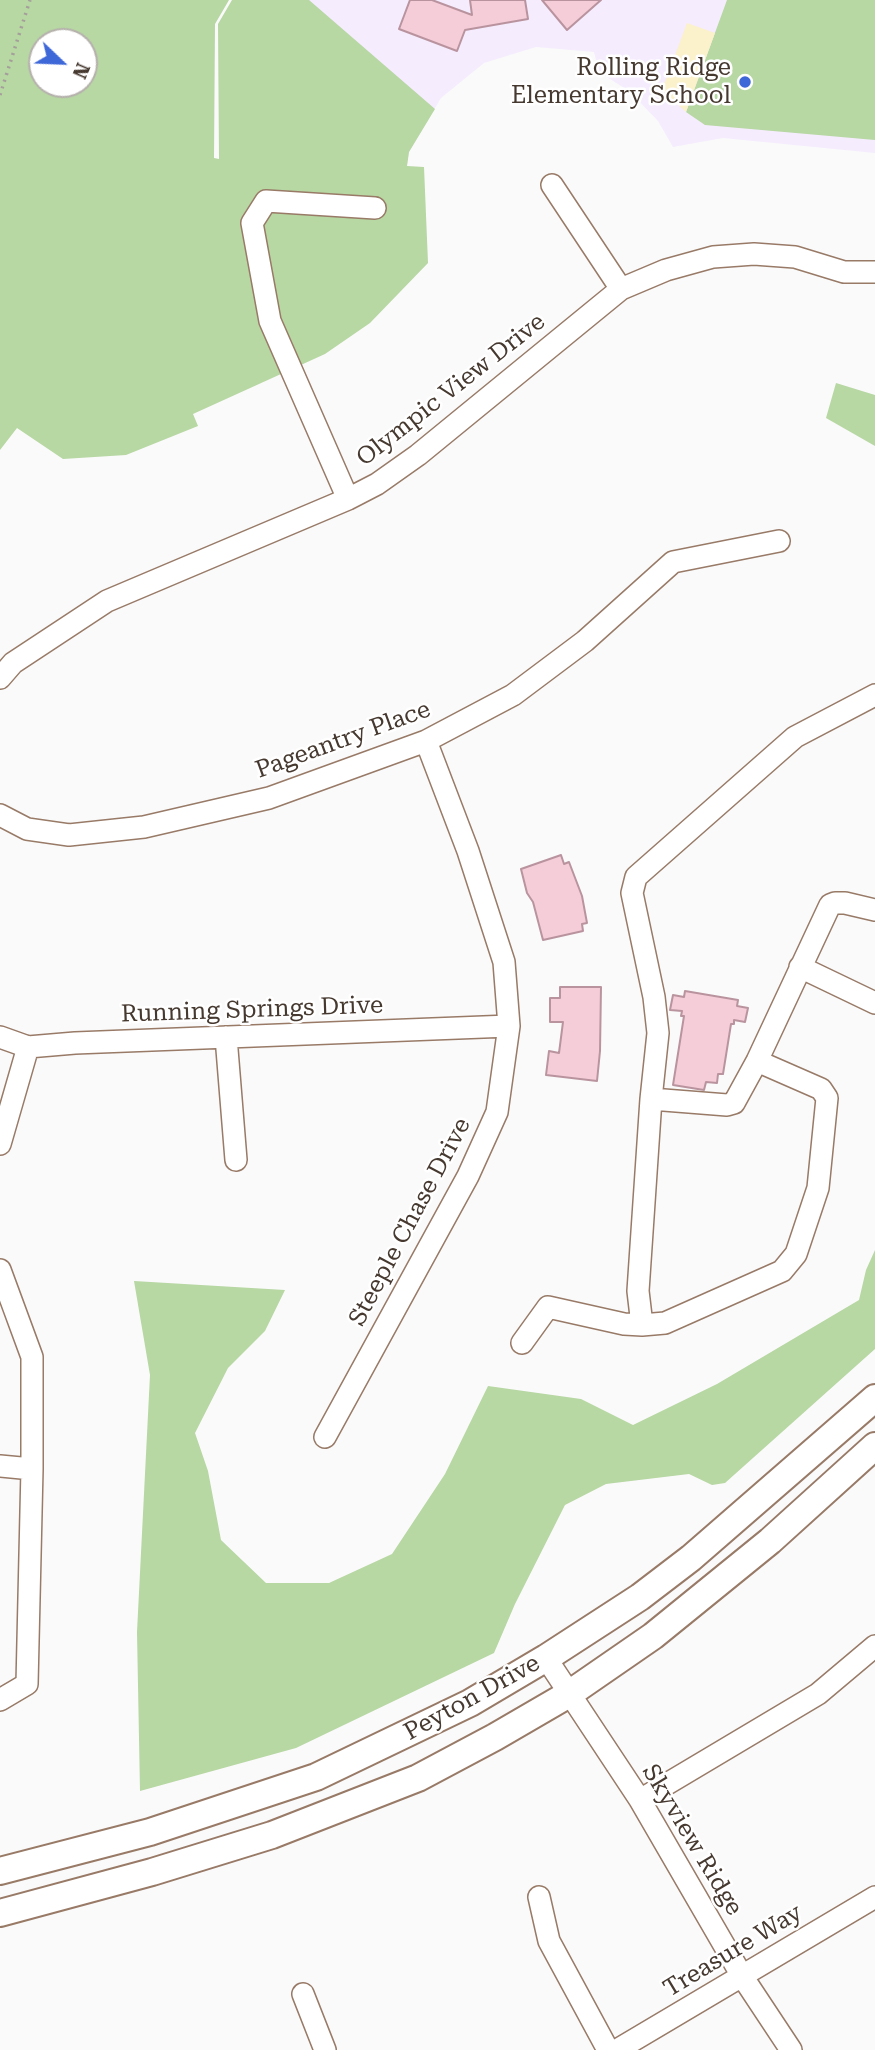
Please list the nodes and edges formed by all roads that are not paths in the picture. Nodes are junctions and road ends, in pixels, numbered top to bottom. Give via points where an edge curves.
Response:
1 (552, 185) dead end
2 (375, 208) dead end
3 (875, 272) edge
4 (621, 289) junction
5 (348, 499) junction
6 (779, 541) dead end
7 (0, 678) edge
8 (875, 695) edge
9 (426, 741) junction
10 (0, 816) edge
11 (875, 910) edge
12 (800, 967) junction
13 (875, 1003) edge
14 (509, 1026) junction
15 (0, 1037) edge
16 (226, 1037) junction
17 (28, 1047) junction
18 (757, 1061) junction
19 (651, 1099) junction
20 (0, 1144) edge
21 (236, 1160) dead end
22 (0, 1270) edge
23 (642, 1325) junction
24 (522, 1343) dead end
25 (875, 1398) edge
26 (325, 1437) dead end
27 (875, 1446) edge
28 (0, 1466) edge
29 (32, 1469) junction
30 (875, 1646) edge
31 (546, 1658) junction
32 (569, 1694) junction
33 (0, 1700) edge
34 (640, 1800) junction
35 (0, 1871) edge
36 (539, 1897) dead end
37 (875, 1897) edge
38 (0, 1913) edge
39 (743, 1976) junction
40 (303, 1994) dead end
41 (326, 2050) edge
42 (608, 2050) edge
43 (617, 2050) edge
44 (791, 2050) edge

1 - 4 street
2 - 5 street via 266,201 252,223 270,321
3 - 4 street, Olympic View Drive via 844,272 795,257 754,254 713,257
4 - 5 street, Olympic View Drive via 418,455
5 - 7 street, Olympic View Drive via 107,601 13,663
6 - 9 street, Pageantry Place via 673,562 585,641 513,695
8 - 19 street via 795,737 636,877 632,893 658,1033
9 - 10 street, Pageantry Place via 269,798 145,827 69,835 27,829
9 - 14 street, Steeple Chase Drive via 504,962
11 - 12 street via 845,903 830,905
12 - 13 street
12 - 18 street
14 - 16 street, Running Springs Drive
14 - 26 street, Steeple Chase Drive via 497,1112 468,1176
15 - 17 street, Running Springs Drive
16 - 17 street, Running Springs Drive
16 - 21 street
17 - 20 street
18 - 19 street via 734,1103
18 - 23 street via 821,1089 827,1098 818,1188 796,1254 782,1271 665,1323
19 - 23 street via 639,1291
22 - 29 street via 32,1357
23 - 24 street via 548,1307
25 - 31 main road, Peyton Drive via 691,1558
27 - 32 main road, Peyton Drive via 770,1541 653,1636
28 - 29 street
29 - 33 street via 27,1684
30 - 34 street via 818,1694
31 - 32 street, Skyview Ridge
31 - 35 main road, Peyton Drive via 470,1703 316,1777 150,1832
32 - 34 street, Skyview Ridge
32 - 38 main road, Peyton Drive via 418,1778 345,1808 152,1872
34 - 39 street, Skyview Ridge
36 - 42 street via 549,1941
37 - 39 street, Treasure Way
39 - 43 street, Treasure Way
39 - 44 street, Skyview Ridge
40 - 41 street

